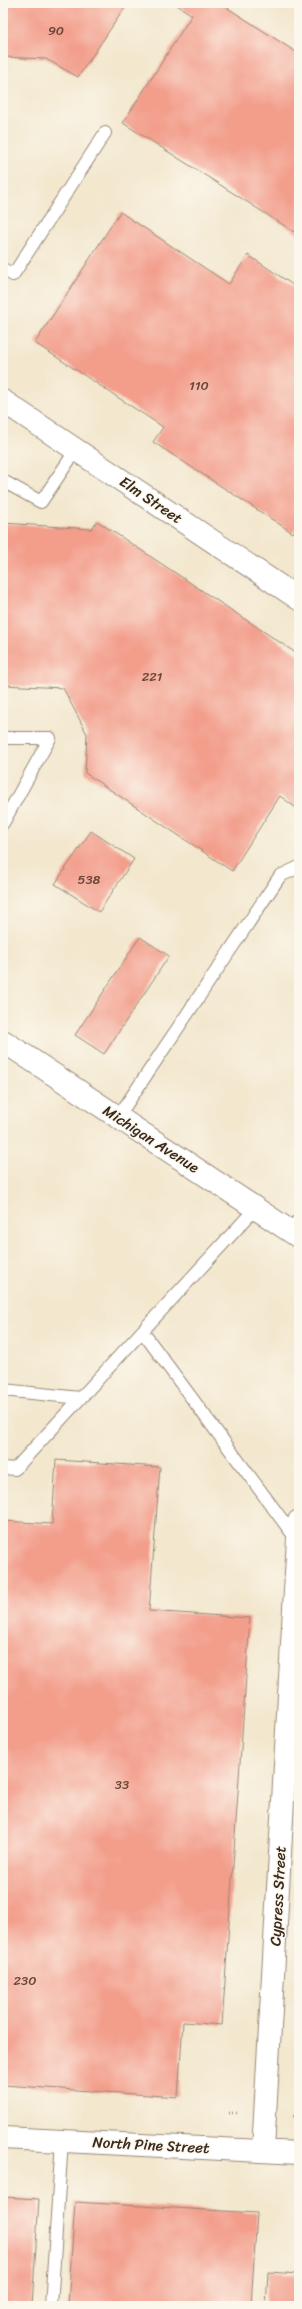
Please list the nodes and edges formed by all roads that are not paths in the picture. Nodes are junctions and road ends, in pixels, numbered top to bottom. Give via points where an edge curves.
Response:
1 (105, 133) dead end
2 (3, 269) edge
3 (3, 401) edge
4 (76, 450) junction
5 (3, 481) edge
6 (299, 598) edge
7 (3, 738) edge
8 (3, 823) edge
9 (299, 867) edge
10 (3, 1041) edge
11 (118, 1117) junction
12 (256, 1208) junction
13 (296, 1229) edge
14 (142, 1331) junction
15 (3, 1390) edge
16 (80, 1398) junction
17 (3, 1468) edge
18 (298, 1531) edge
19 (292, 1777) edge
20 (3, 2138) edge
21 (62, 2141) junction
22 (263, 2150) junction
23 (299, 2152) edge
24 (51, 2306) edge

1 - 2 lane via 13,275
3 - 4 main road, Elm Street
4 - 5 lane via 41,502
4 - 6 main road, Elm Street
7 - 8 lane via 50,738
9 - 11 lane via 280,876
10 - 11 main road, Michigan Avenue
11 - 12 main road, Michigan Avenue
12 - 13 main road, Michigan Avenue
12 - 14 lane
14 - 16 lane
14 - 18 lane
15 - 16 lane
16 - 17 lane via 15,1469
18 - 19 main road, Cypress Street
19 - 22 main road, Cypress Street
20 - 21 main road, North Pine Street
21 - 22 main road, North Pine Street
21 - 24 lane
22 - 23 main road, North Pine Street

